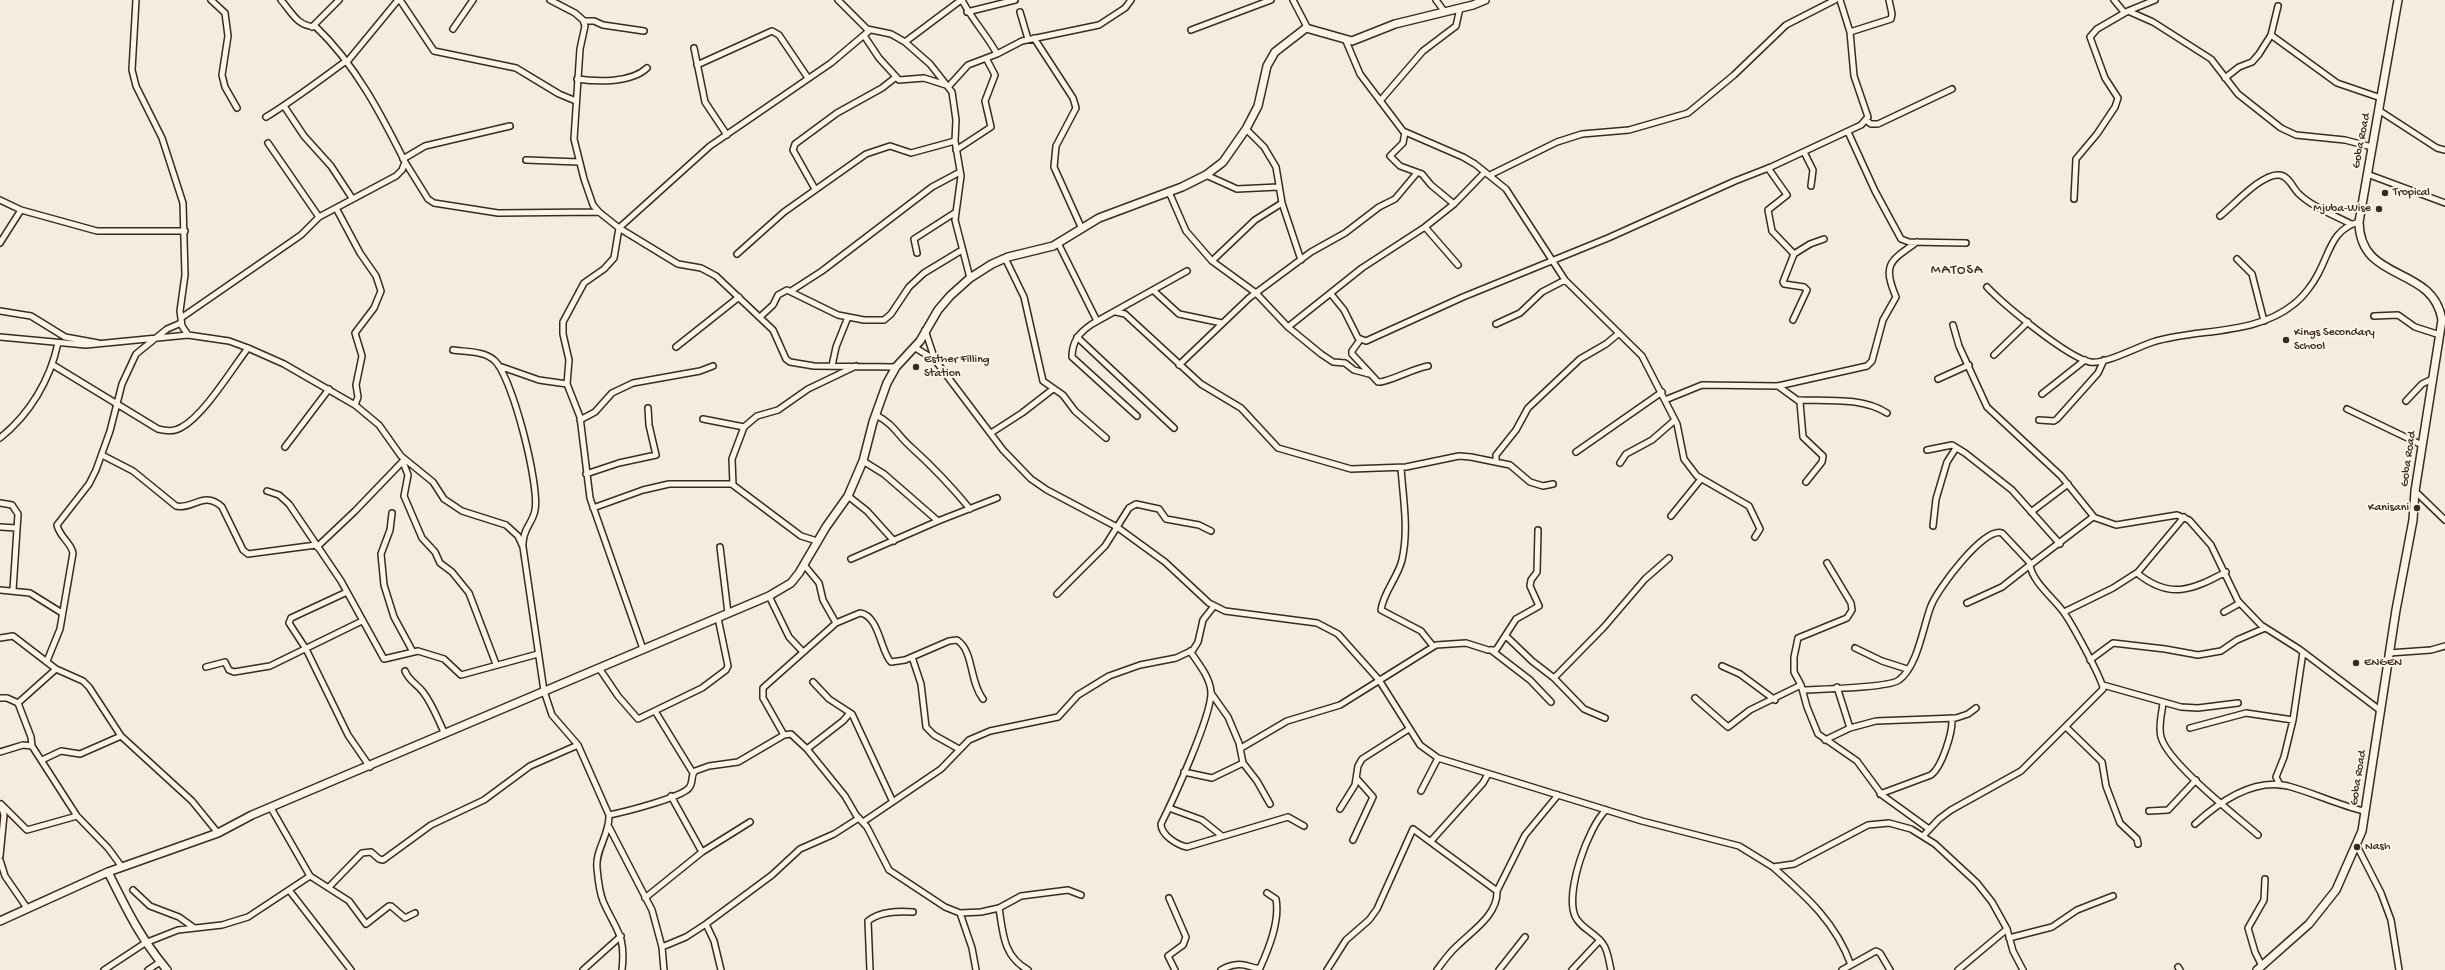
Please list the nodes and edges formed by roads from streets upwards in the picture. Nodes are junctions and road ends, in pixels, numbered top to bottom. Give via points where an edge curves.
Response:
1 (136, 0) edge
2 (211, 0) edge
3 (281, 0) edge
4 (339, 0) edge
5 (399, 0) edge
6 (473, 0) edge
7 (550, 0) edge
8 (838, 0) edge
9 (961, 0) edge
10 (1015, 0) edge
11 (1132, 0) edge
12 (1271, 0) edge
13 (1293, 0) edge
14 (1436, 0) edge
15 (1485, 0) edge
16 (1834, 0) edge
17 (1840, 0) edge
18 (1889, 0) edge
19 (2114, 0) edge
20 (2155, 0) edge
21 (2398, 0) edge
22 (559, 2) edge
23 (2278, 6) dead end
24 (1460, 8) junction
25 (1444, 11) junction
26 (967, 12) junction
27 (1020, 12) dead end
28 (2126, 12) junction
29 (584, 22) junction
30 (312, 27) junction
31 (1307, 28) junction
32 (453, 29) dead end
33 (870, 30) junction
34 (1191, 30) dead end
35 (644, 31) dead end
36 (1850, 32) junction
37 (2271, 35) junction
38 (864, 37) junction
39 (1031, 39) junction
40 (1346, 41) junction
41 (905, 42) junction
42 (694, 48) dead end
43 (997, 54) junction
44 (986, 58) junction
45 (346, 61) junction
46 (697, 65) junction
47 (647, 68) dead end
48 (896, 77) junction
49 (808, 78) junction
50 (2225, 78) junction
51 (577, 79) junction
52 (949, 86) junction
53 (1952, 89) dead end
54 (2381, 98) junction
55 (576, 101) junction
56 (1380, 101) junction
57 (284, 106) junction
58 (237, 108) dead end
59 (2380, 111) junction
60 (266, 117) dead end
61 (1866, 121) junction
62 (510, 126) dead end
63 (1246, 129) junction
64 (1405, 132) junction
65 (1848, 132) junction
66 (727, 135) junction
67 (955, 141) junction
68 (268, 143) dead end
69 (2372, 147) junction
70 (956, 150) junction
71 (2445, 150) edge
72 (1804, 152) junction
73 (404, 160) junction
74 (526, 160) dead end
75 (579, 162) junction
76 (1768, 168) junction
77 (960, 172) junction
78 (1485, 172) junction
79 (1416, 174) junction
80 (2367, 174) junction
81 (1206, 175) junction
82 (1490, 176) junction
83 (1811, 186) dead end
84 (1278, 187) junction
85 (815, 189) junction
86 (1169, 192) junction
87 (352, 198) junction
88 (2074, 199) dead end
89 (0, 200) edge
90 (1282, 203) junction
91 (2445, 203) edge
92 (1454, 204) junction
93 (336, 208) junction
94 (21, 210) junction
95 (599, 212) junction
96 (956, 212) junction
97 (319, 216) junction
98 (2220, 216) dead end
99 (2359, 222) junction
100 (2351, 224) junction
101 (1425, 227) junction
102 (619, 228) junction
103 (1082, 229) junction
104 (185, 231) junction
105 (1824, 239) dead end
106 (0, 242) edge
107 (1917, 242) junction
108 (1058, 243) junction
109 (1966, 243) dead end
110 (962, 250) junction
111 (917, 253) dead end
112 (737, 254) dead end
113 (1794, 254) junction
114 (1005, 258) junction
115 (2237, 259) dead end
116 (1300, 260) junction
117 (1212, 261) junction
118 (1552, 261) junction
119 (1458, 265) dead end
120 (1187, 272) dead end
121 (970, 278) junction
122 (1565, 280) junction
123 (1987, 287) dead end
124 (791, 291) junction
125 (1154, 291) junction
126 (1256, 293) junction
127 (1331, 294) junction
128 (739, 296) junction
129 (0, 311) edge
130 (1116, 312) junction
131 (848, 316) junction
132 (2374, 316) dead end
133 (760, 317) junction
134 (2444, 319) edge
135 (181, 320) junction
136 (1793, 320) dead end
137 (1097, 321) junction
138 (2264, 321) junction
139 (2028, 322) junction
140 (1222, 323) junction
141 (1496, 324) dead end
142 (1953, 325) dead end
143 (1288, 327) junction
144 (925, 330) junction
145 (1618, 334) junction
146 (188, 335) junction
147 (0, 337) edge
148 (159, 337) junction
149 (1077, 337) junction
150 (2441, 337) edge
151 (1360, 340) junction
152 (58, 344) junction
153 (102, 345) junction
154 (676, 347) dead end
155 (914, 347) junction
156 (248, 348) junction
157 (453, 350) dead end
158 (1994, 355) dead end
159 (935, 360) junction
160 (2085, 360) junction
161 (2104, 360) junction
162 (53, 365) junction
163 (858, 365) junction
164 (1179, 365) junction
165 (1969, 365) junction
166 (499, 366) junction
167 (713, 366) dead end
168 (832, 366) junction
169 (896, 366) junction
170 (1428, 366) dead end
171 (1369, 374) junction
172 (1938, 378) dead end
173 (2432, 379) junction
174 (567, 384) junction
175 (1778, 386) junction
176 (329, 389) junction
177 (1053, 389) junction
178 (1662, 392) junction
179 (2042, 394) dead end
180 (1666, 400) junction
181 (1798, 400) junction
182 (2406, 402) dead end
183 (117, 405) junction
184 (355, 405) junction
185 (648, 408) dead end
186 (2347, 409) dead end
187 (1888, 413) dead end
188 (876, 415) junction
189 (1137, 416) dead end
190 (703, 419) dead end
191 (580, 420) junction
192 (1675, 420) junction
193 (2039, 420) dead end
194 (744, 427) junction
195 (1174, 428) dead end
196 (991, 433) junction
197 (0, 438) edge
198 (1106, 438) dead end
199 (2422, 445) junction
200 (285, 447) dead end
201 (1956, 448) junction
202 (1927, 450) dead end
203 (1576, 452) dead end
204 (102, 455) junction
205 (403, 461) junction
206 (863, 461) junction
207 (1496, 461) junction
208 (1620, 463) dead end
209 (1401, 468) junction
210 (586, 474) junction
211 (1701, 479) junction
212 (1806, 482) dead end
213 (732, 484) junction
214 (1553, 484) dead end
215 (2068, 484) junction
216 (267, 491) dead end
217 (2415, 491) junction
218 (848, 496) junction
219 (997, 498) dead end
220 (0, 503) edge
221 (593, 508) junction
222 (970, 509) junction
223 (2031, 512) junction
224 (392, 513) dead end
225 (1671, 516) dead end
226 (2094, 517) junction
227 (2184, 517) junction
228 (2445, 520) edge
229 (938, 521) junction
230 (0, 526) edge
231 (1933, 526) dead end
232 (1117, 527) junction
233 (17, 528) junction
234 (1538, 530) dead end
235 (1211, 531) dead end
236 (1755, 537) dead end
237 (817, 541) junction
238 (894, 541) junction
239 (2060, 544) junction
240 (317, 546) junction
241 (523, 547) junction
242 (720, 547) dead end
243 (1669, 558) dead end
244 (851, 559) dead end
245 (1827, 563) dead end
246 (2031, 565) junction
247 (805, 566) junction
248 (2226, 572) junction
249 (2137, 573) junction
250 (0, 590) edge
251 (13, 590) junction
252 (347, 592) junction
253 (1057, 594) dead end
254 (769, 596) junction
255 (1967, 603) dead end
256 (2240, 604) junction
257 (1214, 606) junction
258 (2064, 612) junction
259 (2224, 612) dead end
260 (62, 613) junction
261 (728, 613) junction
262 (718, 618) junction
263 (362, 621) junction
264 (836, 623) junction
265 (2265, 628) junction
266 (1506, 636) junction
267 (0, 638) edge
268 (1433, 646) junction
269 (2445, 646) edge
270 (1855, 648) dead end
271 (306, 649) junction
272 (643, 649) junction
273 (1491, 650) junction
274 (1190, 651) junction
275 (413, 652) junction
276 (803, 652) junction
277 (2303, 652) junction
278 (2389, 653) junction
279 (538, 654) junction
280 (912, 657) junction
281 (2090, 660) junction
282 (47, 661) junction
283 (496, 664) junction
284 (1722, 666) dead end
285 (206, 667) dead end
286 (598, 668) junction
287 (56, 669) junction
288 (1907, 669) junction
289 (405, 671) dead end
290 (1554, 678) junction
291 (1379, 680) junction
292 (813, 682) dead end
293 (2103, 685) junction
294 (1837, 687) junction
295 (1802, 688) junction
296 (544, 691) junction
297 (1211, 693) junction
298 (0, 698) edge
299 (1695, 698) dead end
300 (983, 699) dead end
301 (1774, 700) junction
302 (1551, 702) dead end
303 (18, 703) junction
304 (2163, 703) junction
305 (2238, 703) dead end
306 (1976, 708) dead end
307 (655, 711) junction
308 (2381, 712) junction
309 (850, 713) junction
310 (1605, 718) dead end
311 (1952, 718) junction
312 (2292, 720) junction
313 (2066, 727) junction
314 (1850, 728) junction
315 (2190, 728) dead end
316 (1409, 729) junction
317 (445, 734) junction
318 (784, 735) junction
319 (121, 736) junction
320 (1825, 740) junction
321 (578, 745) junction
322 (32, 746) junction
323 (1240, 748) junction
324 (807, 749) junction
325 (958, 749) junction
326 (0, 752) edge
327 (1438, 758) junction
328 (42, 760) junction
329 (1243, 763) junction
330 (370, 767) junction
331 (1184, 772) junction
332 (693, 773) junction
333 (1488, 774) junction
334 (1357, 779) junction
335 (2196, 780) junction
336 (2280, 785) junction
337 (1422, 790) dead end
338 (1880, 794) junction
339 (1558, 795) junction
340 (671, 796) junction
341 (892, 800) junction
342 (0, 802) edge
343 (1270, 804) dead end
344 (2220, 804) junction
345 (271, 808) junction
346 (1169, 808) junction
347 (1340, 809) dead end
348 (1606, 810) junction
349 (2364, 811) junction
350 (2149, 812) dead end
351 (609, 815) junction
352 (77, 816) junction
353 (861, 820) junction
354 (750, 822) dead end
355 (2195, 824) dead end
356 (1304, 826) dead end
357 (609, 827) junction
358 (1929, 829) junction
359 (218, 832) junction
360 (2258, 835) dead end
361 (1222, 836) junction
362 (1923, 836) junction
363 (1353, 840) dead end
364 (1431, 841) junction
365 (2138, 844) dead end
366 (2357, 846) junction
367 (702, 852) junction
368 (0, 856) edge
369 (0, 860) edge
370 (122, 867) junction
371 (1773, 867) junction
372 (108, 872) junction
373 (310, 876) junction
374 (2265, 879) dead end
375 (328, 887) junction
376 (133, 890) dead end
377 (289, 890) junction
378 (1497, 891) junction
379 (1267, 893) dead end
380 (1081, 895) dead end
381 (2113, 896) dead end
382 (645, 898) junction
383 (1169, 898) dead end
384 (27, 908) junction
385 (999, 908) junction
386 (913, 912) dead end
387 (415, 913) dead end
388 (960, 913) junction
389 (0, 921) edge
390 (706, 924) junction
391 (193, 926) junction
392 (2006, 929) junction
393 (622, 936) junction
394 (1525, 936) dead end
395 (2009, 938) junction
396 (1600, 940) junction
397 (145, 943) junction
398 (662, 947) junction
399 (160, 962) junction
400 (1851, 965) junction
401 (2260, 968) edge
402 (106, 969) edge
403 (148, 970) edge
404 (167, 970) edge
405 (351, 970) edge
406 (583, 970) edge
407 (622, 970) edge
408 (664, 970) edge
409 (721, 970) edge
410 (870, 970) edge
411 (976, 970) edge
412 (1028, 970) edge
413 (1175, 970) edge
414 (1221, 970) edge
415 (1327, 970) edge
416 (1437, 970) edge
417 (1499, 970) edge
418 (1572, 970) edge
419 (1611, 970) edge
420 (1842, 970) edge
421 (1890, 970) edge
422 (1958, 970) edge
423 (2023, 970) edge
424 (2399, 970) edge

1 - 104 street via 132,70 136,86 162,138 177,183 183,203
2 - 58 street via 224,13 228,36 222,75 225,87
3 - 30 street via 301,23 307,28
4 - 30 street
5 - 45 street
5 - 55 street via 434,51 516,68 559,94
6 - 32 street
7 - 22 street
8 - 33 street via 861,25
9 - 26 street
9 - 41 street
10 - 26 street
11 - 39 street via 1125,8 1099,25
12 - 34 street
13 - 31 street
14 - 25 street
15 - 24 street
16 - 82 street via 1786,25 1723,85 1688,113 1628,130 1582,134 1557,142
17 - 36 street
18 - 36 street via 1892,14 1890,19
19 - 28 street
20 - 28 street
21 - 54 street, Goba Road
22 - 29 street
23 - 37 street
24 - 25 street
24 - 56 street via 1456,26 1423,51
25 - 40 street
26 - 43 street
27 - 39 street
28 - 50 street via 2153,22 2204,54
28 - 88 street via 2097,29 2090,37 2105,78 2118,98 2097,134 2076,158
29 - 35 street via 594,21 603,25
29 - 51 street
30 - 45 street via 319,30
31 - 40 street
31 - 63 street via 1286,42 1272,56 1267,66 1258,106
33 - 38 street
33 - 41 street via 887,33
36 - 61 street via 1854,76 1868,114
37 - 50 street via 2253,62 2239,67
37 - 54 street via 2337,82
38 - 48 street
38 - 49 street
39 - 43 street
39 - 103 street via 1073,98 1076,108 1056,146 1054,167
40 - 56 street via 1360,74
41 - 52 street via 930,64
42 - 46 street
43 - 44 street
44 - 52 street via 967,66
44 - 70 street via 994,75 985,101 991,127
45 - 57 street
45 - 73 street via 366,91
46 - 49 street via 772,31 779,35
46 - 66 street via 707,105
47 - 51 street via 632,78
48 - 52 street via 906,81 926,78
48 - 85 street via 878,91 837,113 794,144 793,150
49 - 66 street
50 - 69 street via 2250,106 2288,132 2345,140
51 - 55 street
52 - 67 street via 955,103
53 - 61 street via 1878,124
54 - 59 street, Goba Road
55 - 75 street via 574,139
56 - 64 street
57 - 60 street
57 - 87 street via 304,136 331,166
59 - 69 street, Goba Road
59 - 71 street
61 - 65 street
62 - 73 street via 425,146
63 - 81 street via 1223,162
63 - 84 street via 1264,147 1275,164
64 - 78 street via 1463,157
64 - 79 street via 1403,143 1391,158 1397,165
65 - 72 street
65 - 107 street via 1874,191 1899,238 1904,242
66 - 102 street via 701,154
67 - 70 street
67 - 85 street via 911,153 892,146 882,148 858,159
68 - 97 street
69 - 80 street, Goba Road
70 - 77 street
72 - 76 street
72 - 83 street via 1813,170
73 - 87 street via 402,170 396,176
73 - 95 street via 428,199 434,203 498,213
74 - 75 street
75 - 95 street via 593,205
76 - 113 street via 1787,195 1768,210 1772,231
76 - 118 street
77 - 96 street
77 - 124 street via 932,187 822,271
78 - 82 street
78 - 92 street
79 - 92 street via 1422,174
79 - 116 street via 1395,200 1379,207 1345,233
80 - 91 street
80 - 99 street, Goba Road
81 - 84 street via 1237,190
81 - 86 street
82 - 118 street via 1515,200
84 - 90 street
85 - 112 street via 771,223
86 - 103 street via 1095,219
86 - 117 street via 1186,231
87 - 93 street
89 - 94 street
90 - 116 street
90 - 117 street via 1255,220
92 - 101 street
93 - 97 street
93 - 184 street via 360,253 376,276 382,291 374,308 355,333 362,356
94 - 104 street via 97,231
94 - 106 street
95 - 102 street
96 - 110 street
96 - 111 street via 914,239
97 - 135 street via 301,236
98 - 100 street via 2251,189 2267,178 2279,175 2285,177 2307,201
99 - 100 street
99 - 134 street, Goba Road via 2359,237 2369,254 2376,261 2428,292 2439,306
100 - 138 street via 2334,237 2318,275 2299,299 2276,317
101 - 119 street
101 - 127 street via 1362,268
102 - 128 street via 678,264 708,270
102 - 174 street via 614,258 604,269 584,283 563,322 569,360
103 - 108 street
104 - 135 street
105 - 113 street
107 - 109 street
107 - 175 street via 1894,259 1889,266 1890,284 1896,297 1883,320 1870,364 1858,370
108 - 114 street
108 - 137 street
110 - 121 street
110 - 131 street via 924,273 909,287 886,318 875,321
113 - 136 street via 1783,282 1807,290
114 - 121 street
114 - 177 street via 1024,297 1041,375 1045,384
115 - 138 street via 2252,274
116 - 126 street
117 - 126 street
118 - 122 street
118 - 151 street via 1463,297 1380,336 1366,341
120 - 125 street
121 - 144 street via 938,310
122 - 141 street via 1542,292 1520,313
122 - 145 street via 1602,314
123 - 139 street
124 - 131 street via 822,308
124 - 133 street via 787,290 778,295 773,305
125 - 130 street
125 - 140 street via 1179,314
126 - 140 street
126 - 143 street
127 - 143 street
127 - 151 street via 1344,310
128 - 133 street
128 - 154 street
129 - 153 street via 31,316 66,336
130 - 137 street
130 - 164 street via 1125,314
131 - 168 street
132 - 150 street via 2398,315 2415,327
133 - 168 street via 775,332 787,360 801,364
134 - 150 street, Goba Road
135 - 146 street
135 - 148 street
137 - 149 street via 1080,332
138 - 161 street via 2153,342
139 - 158 street
139 - 160 street
140 - 164 street
142 - 165 street
143 - 171 street via 1333,362 1345,363 1354,370
144 - 155 street
144 - 159 street
145 - 178 street via 1644,359
145 - 207 street via 1580,359 1528,408 1516,430 1496,455
146 - 148 street
146 - 156 street via 229,341
147 - 152 street
148 - 153 street
148 - 183 street via 136,354 122,384
149 - 189 street via 1072,357
149 - 195 street
150 - 173 street, Goba Road
151 - 171 street via 1352,353
152 - 153 street
152 - 162 street
155 - 159 street
155 - 169 street
156 - 176 street
156 - 183 street via 201,409 183,427 168,431 158,429
157 - 166 street via 483,354
159 - 196 street
160 - 161 street
160 - 179 street
161 - 193 street via 2098,373 2057,419
162 - 183 street
162 - 197 street via 28,408
163 - 168 street
163 - 169 street
163 - 194 street via 808,389 778,410 757,416
164 - 209 street via 1205,388 1241,408 1278,448 1351,469
165 - 172 street
165 - 215 street via 1988,407
166 - 174 street via 539,380
166 - 241 street via 527,443 534,485 535,511 525,530
167 - 191 street via 700,371 633,383 612,393 593,414
169 - 188 street
170 - 171 street via 1410,370 1384,382 1377,381
173 - 182 street via 2422,384
173 - 199 street, Goba Road
174 - 191 street
175 - 180 street via 1706,385
175 - 181 street
176 - 184 street
176 - 200 street
177 - 196 street
177 - 198 street via 1063,395 1075,411
178 - 180 street
178 - 203 street
180 - 192 street
181 - 187 street via 1861,403
181 - 212 street via 1803,437 1823,456 1819,466
183 - 204 street
184 - 205 street via 379,425
185 - 210 street via 648,426 656,455
186 - 199 street
188 - 206 street
188 - 222 street via 894,426
190 - 194 street
191 - 210 street
192 - 208 street via 1652,440 1626,454
192 - 211 street via 1684,459 1690,470
194 - 213 street via 732,459
196 - 232 street via 1006,454 1039,485
199 - 217 street, Goba Road
201 - 202 street via 1952,445
201 - 223 street via 2012,490
201 - 231 street via 1947,462 1936,499
204 - 240 street via 133,471 176,506 200,500 217,502 245,552 275,552
204 - 260 street via 89,484 57,525 59,534 73,553
205 - 240 street
205 - 241 street via 433,482 444,499 462,511 508,526 518,536
205 - 283 street via 408,475 404,496 422,538 435,552 440,563 466,587
206 - 218 street
206 - 229 street via 884,474
207 - 209 street via 1465,456
207 - 214 street via 1511,466 1530,482 1543,486
209 - 268 street via 1401,493 1406,527 1402,559 1381,610 1421,631
210 - 221 street
211 - 225 street
211 - 236 street via 1750,507 1760,529
213 - 221 street via 669,484 643,490
213 - 237 street via 801,536
215 - 223 street
215 - 226 street
216 - 240 street via 284,499
217 - 228 street
217 - 278 street, Goba Road via 2413,520
218 - 237 street
218 - 238 street via 867,511
219 - 222 street
220 - 233 street via 12,505 16,510
221 - 272 street
222 - 229 street
223 - 239 street
224 - 275 street via 390,530 381,554 384,585 394,617
226 - 227 street via 2104,523 2116,525
226 - 239 street
227 - 248 street via 2206,538
227 - 249 street
229 - 238 street
230 - 233 street
232 - 235 street via 1130,507 1140,504 1159,509 1166,519 1199,525
232 - 253 street via 1105,546
232 - 257 street via 1165,562
233 - 251 street
234 - 266 street via 1537,572 1530,586 1539,606 1516,619
237 - 247 street
238 - 244 street
239 - 246 street
240 - 252 street
241 - 279 street
242 - 261 street
243 - 290 street via 1645,579 1604,627
245 - 295 street via 1851,603 1852,610 1846,618 1798,638 1794,670
246 - 255 street via 2002,588
246 - 258 street via 2034,574
246 - 288 street via 2002,533 1994,532 1988,536 1967,556 1939,590 1931,605 1921,643
247 - 254 street via 791,583
247 - 264 street via 819,583 823,600
248 - 249 street via 2180,591 2149,583
248 - 256 street
249 - 258 street
250 - 251 street
251 - 260 street via 30,593
252 - 263 street
252 - 271 street via 289,620
254 - 261 street
254 - 276 street via 788,637
256 - 259 street
256 - 265 street
257 - 274 street via 1203,620 1198,642
257 - 291 street via 1225,611 1317,623 1346,642
258 - 281 street
260 - 282 street via 57,639
261 - 262 street
262 - 272 street
262 - 307 street via 728,666 726,670 702,688
263 - 271 street
263 - 275 street via 384,659
264 - 276 street
264 - 280 street via 862,613 875,628 890,661
265 - 277 street
265 - 281 street via 2237,640 2221,651 2205,654 2190,655 2165,649 2113,643
266 - 273 street via 1499,646
266 - 290 street
267 - 282 street via 13,636
268 - 273 street via 1466,643
268 - 291 street
269 - 278 street via 2431,650
270 - 288 street
271 - 285 street via 259,669 231,672 223,662
271 - 330 street via 348,735
272 - 286 street
273 - 302 street via 1530,680
274 - 297 street via 1206,676
274 - 325 street via 1176,658 1144,664 1109,676 1078,695 1058,717 986,732
275 - 283 street via 444,659 459,675
276 - 318 street via 769,681 762,691 769,712
277 - 308 street
277 - 312 street
278 - 308 street, Goba Road
279 - 283 street
279 - 296 street
280 - 300 street via 957,640 966,648 973,682
280 - 325 street via 921,684 926,727 934,735
281 - 293 street
282 - 287 street
284 - 301 street via 1740,674
286 - 296 street
286 - 307 street via 637,719
287 - 303 street
287 - 319 street via 83,681 90,687
288 - 294 street via 1900,679 1892,683
289 - 317 street via 408,679 418,686 429,701
290 - 310 street via 1584,709
291 - 316 street
291 - 323 street via 1337,707 1317,710 1282,724
292 - 309 street via 829,699
293 - 304 street
293 - 313 street via 2101,693
294 - 295 street
294 - 314 street
295 - 301 street
295 - 320 street via 1816,731
296 - 317 street
296 - 321 street via 552,715
297 - 323 street via 1228,717
297 - 331 street via 1206,715
298 - 303 street
299 - 301 street via 1728,727 1750,710
303 - 322 street
304 - 305 street via 2191,708
304 - 335 street via 2160,730 2162,739 2168,750
306 - 311 street
307 - 332 street
308 - 349 street, Goba Road
309 - 324 street
309 - 341 street via 869,746
311 - 314 street via 1880,720
311 - 338 street via 1951,731 1937,770 1931,775
312 - 315 street via 2246,713
312 - 336 street via 2284,757 2276,777
313 - 358 street via 2017,774 1951,810
313 - 365 street via 2102,762 2106,786 2120,823
314 - 320 street
316 - 327 street via 1422,748
316 - 334 street via 1362,759 1358,766
317 - 330 street
318 - 324 street via 793,734
318 - 332 street via 738,762 710,766
319 - 328 street via 80,754 61,751
319 - 359 street via 192,801
320 - 338 street via 1859,763
321 - 351 street
321 - 375 street via 530,766 484,800 431,826 383,860 371,852 362,854
322 - 326 street via 23,745
322 - 328 street
323 - 329 street
324 - 353 street
325 - 341 street via 941,769
327 - 333 street
327 - 337 street
328 - 352 street
329 - 331 street via 1212,778
329 - 343 street via 1258,781
330 - 345 street
331 - 346 street
332 - 340 street via 688,789
333 - 339 street
333 - 364 street
334 - 347 street
334 - 363 street via 1372,797
335 - 344 street
335 - 350 street via 2168,810
336 - 344 street via 2254,788 2230,797
336 - 349 street
338 - 358 street
339 - 348 street
339 - 378 street via 1526,835
340 - 351 street
340 - 367 street
341 - 353 street
342 - 352 street via 27,830
342 - 368 street via 4,815
344 - 355 street
344 - 360 street
345 - 359 street
345 - 373 street
346 - 361 street via 1202,820
346 - 361 street via 1161,827 1166,835 1183,846 1196,845
348 - 371 street via 1738,846
348 - 396 street via 1597,821 1571,895 1576,918
349 - 366 street, Goba Road
351 - 357 street
352 - 370 street
353 - 388 street via 889,870 945,907
353 - 390 street via 800,849 772,875
354 - 367 street
356 - 361 street via 1288,818
357 - 382 street
357 - 393 street via 596,862 598,884 603,901
358 - 362 street
359 - 370 street
362 - 371 street via 1889,823 1872,824 1794,864
362 - 392 street via 1977,883 1992,902
364 - 378 street
364 - 415 street via 1412,829 1377,909 1369,920 1346,940
366 - 401 street, Goba Road via 2336,890 2318,913 2279,953
366 - 424 street via 2376,882 2391,920
367 - 382 street
369 - 384 street via 5,876
370 - 372 street
371 - 400 street via 1812,901 1828,919 1846,950
372 - 384 street
372 - 397 street via 128,916
373 - 375 street
373 - 377 street
374 - 401 street via 2264,900 2248,928
375 - 387 street via 349,901 366,924 389,906 394,907 404,918
376 - 391 street via 150,906 179,917
377 - 391 street via 248,917 222,925
377 - 405 street
378 - 416 street via 1495,903 1482,924 1458,945
379 - 414 street via 1276,900 1276,914 1271,940 1260,968 1231,964
380 - 385 street via 1068,890 1021,896
381 - 395 street via 2077,910 2052,927
382 - 398 street via 652,910
383 - 413 street via 1186,937 1183,945 1168,956
384 - 389 street
385 - 388 street
385 - 412 street via 1002,932 1009,954
386 - 410 street via 895,911 868,921
388 - 411 street via 972,948
390 - 398 street
390 - 409 street via 714,941
391 - 397 street
392 - 395 street
392 - 422 street
393 - 406 street
393 - 407 street
394 - 417 street
395 - 423 street
396 - 418 street
396 - 419 street via 1605,946
397 - 399 street
397 - 402 street
398 - 408 street
399 - 403 street
399 - 404 street
400 - 420 street
400 - 421 street via 1876,951 1880,953

